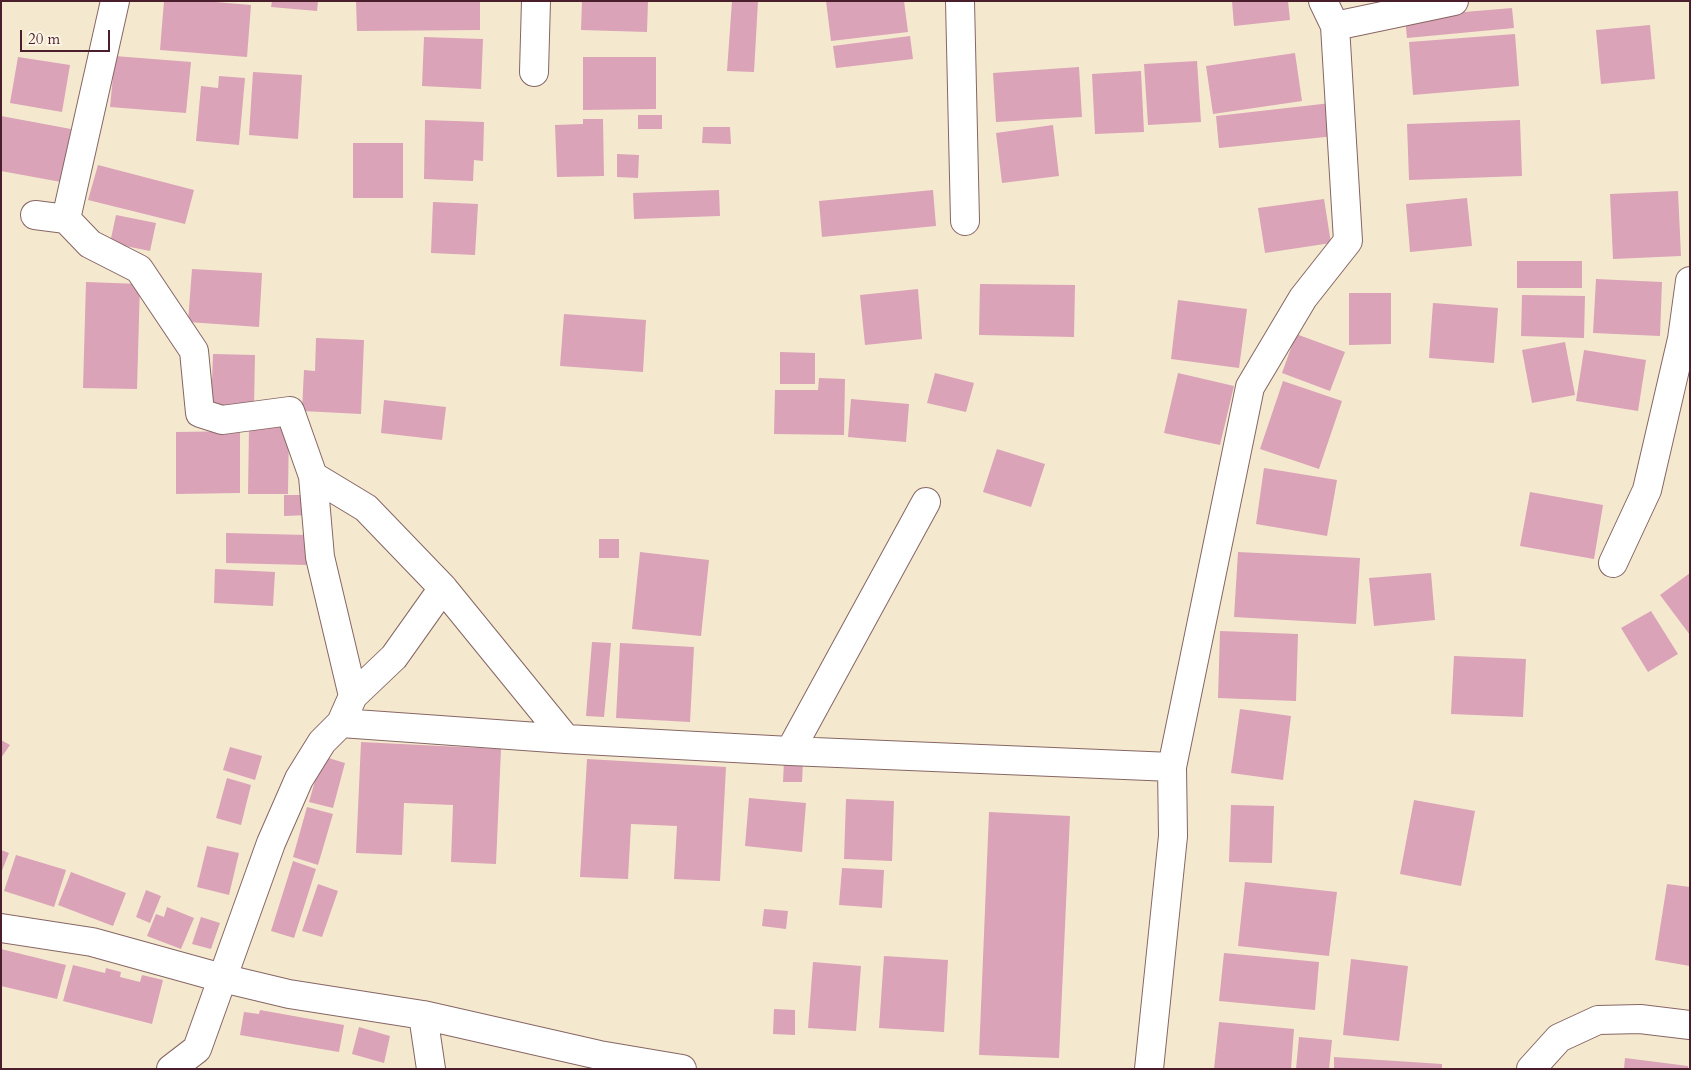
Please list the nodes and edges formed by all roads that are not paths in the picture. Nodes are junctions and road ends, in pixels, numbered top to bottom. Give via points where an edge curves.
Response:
1 (115, 1) edge
2 (536, 1) edge
3 (960, 1) edge
4 (1323, 1) edge
5 (1454, 1) edge
6 (1334, 26) junction
7 (534, 72) dead end
8 (35, 215) dead end
9 (66, 219) junction
10 (965, 221) dead end
11 (1690, 281) edge
12 (314, 476) junction
13 (926, 502) dead end
14 (1613, 563) dead end
15 (443, 588) junction
16 (353, 696) junction
17 (342, 723) junction
18 (566, 739) junction
19 (790, 751) junction
20 (1172, 767) junction
21 (1, 928) edge
22 (222, 978) junction
23 (424, 1015) junction
24 (1690, 1025) edge
25 (171, 1069) edge
26 (431, 1069) edge
27 (682, 1069) edge
28 (1149, 1069) edge
29 (1531, 1069) edge

1 - 9 street
2 - 7 street
3 - 10 street
4 - 6 street
5 - 6 street
6 - 20 street via 1348,241 1303,298 1250,387
8 - 9 street
9 - 12 street via 90,244 139,269 194,351 200,412 222,420 290,411
11 - 14 street via 1682,339 1647,490
12 - 15 street via 366,508
12 - 16 street via 320,557
13 - 19 street
15 - 16 street via 394,657
15 - 18 street
16 - 17 street
17 - 18 street
17 - 22 street via 322,742 299,779 271,843
18 - 19 street
19 - 20 street
20 - 28 street via 1173,836
21 - 22 street via 92,942
22 - 23 street via 289,994
22 - 25 street via 197,1049
23 - 26 street
23 - 27 street via 599,1055
24 - 29 street via 1640,1019 1598,1020 1559,1038

